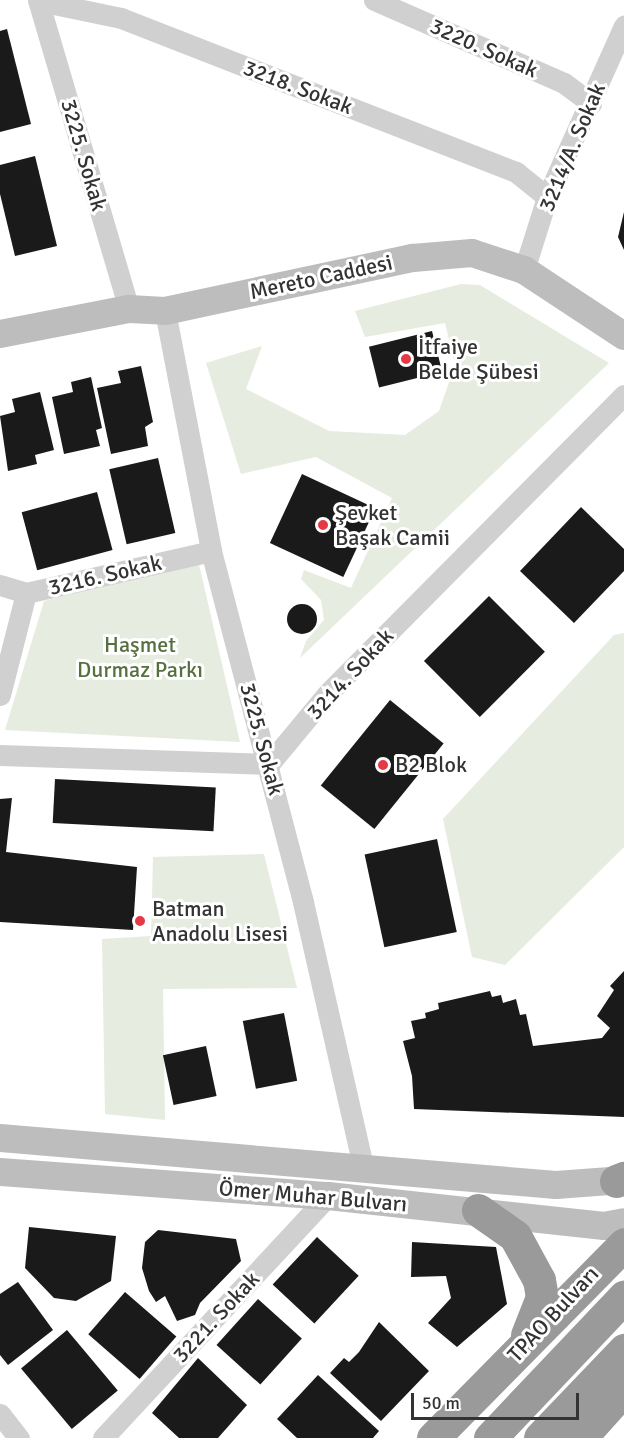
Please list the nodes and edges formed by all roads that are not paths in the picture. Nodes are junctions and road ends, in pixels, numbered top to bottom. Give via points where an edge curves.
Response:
1 (38, 0) edge
2 (374, 0) edge
3 (624, 26) edge
4 (591, 103) junction
5 (548, 196) junction
6 (524, 270) junction
7 (129, 309) junction
8 (165, 311) junction
9 (0, 334) edge
10 (624, 336) edge
11 (624, 394) edge
12 (211, 551) junction
13 (0, 585) edge
14 (26, 593) junction
15 (0, 694) edge
16 (0, 755) edge
17 (269, 764) junction
18 (0, 1138) edge
19 (363, 1166) junction
20 (0, 1172) edge
21 (622, 1179) edge
22 (328, 1196) junction
23 (478, 1210) junction
24 (624, 1222) edge
25 (624, 1244) edge
26 (624, 1297) edge
27 (624, 1350) edge
28 (516, 1354) junction
29 (624, 1389) edge
30 (0, 1414) edge
31 (492, 1436) edge
32 (19, 1438) edge
33 (103, 1438) edge
34 (434, 1438) edge
35 (540, 1438) edge
36 (580, 1438) edge

1 - 5 street, 3218. Sokak via 121,18 516,172
1 - 7 street, 3225. Sokak
2 - 4 street, 3220. Sokak via 564,83
3 - 4 street, 3214/A. Sokak
4 - 5 street, 3214/A. Sokak
5 - 6 street, 3214/A. Sokak
6 - 8 main road, Mereto Caddesi via 472,253 413,258
6 - 10 main road, Mereto Caddesi
7 - 8 main road, Mereto Caddesi
7 - 9 main road, Mereto Caddesi
8 - 12 street, 3225. Sokak
11 - 17 street, 3214. Sokak via 328,693
12 - 14 street, 3216. Sokak
12 - 17 street, 3225. Sokak
13 - 14 street, 3216. Sokak
14 - 15 street
16 - 17 street
17 - 19 street, 3225. Sokak
18 - 19 main road, Ömer Muhar Bulvarı
19 - 21 main road, Ömer Muhar Bulvarı via 556,1185
20 - 22 main road, Ömer Muhar Bulvarı
22 - 23 main road, Ömer Muhar Bulvarı
22 - 33 street, 3221. Sokak
23 - 24 main road, Ömer Muhar Bulvarı via 604,1226
23 - 28 highway via 515,1236 539,1280 537,1314
25 - 28 highway, TPAO Bulvarı
26 - 31 highway, TPAO Bulvarı
27 - 35 highway
28 - 34 highway, TPAO Bulvarı
29 - 36 highway
30 - 32 street

